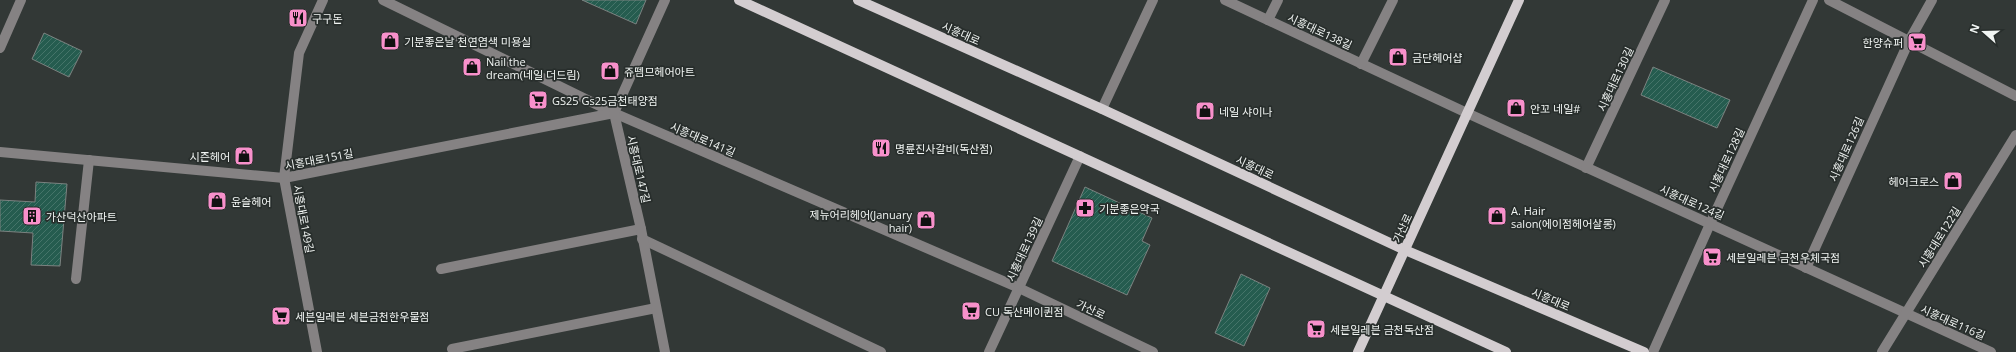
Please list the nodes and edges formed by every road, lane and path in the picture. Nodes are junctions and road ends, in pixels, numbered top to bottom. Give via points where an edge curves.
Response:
1 (21, 0) edge
2 (323, 0) edge
3 (383, 0) edge
4 (665, 0) edge
5 (739, 0) edge
6 (858, 0) edge
7 (1153, 0) edge
8 (1225, 0) edge
9 (1278, 0) edge
10 (1393, 0) edge
11 (1519, 0) edge
12 (1664, 0) edge
13 (1813, 0) edge
14 (1829, 0) edge
15 (1932, 0) edge
16 (1268, 20) junction
17 (1909, 41) junction
18 (0, 48) edge
19 (1361, 64) junction
20 (2016, 96) edge
21 (1102, 109) junction
22 (614, 113) junction
23 (1467, 113) junction
24 (2016, 136) edge
25 (0, 152) edge
26 (1080, 156) junction
27 (88, 160) junction
28 (1586, 168) junction
29 (284, 178) junction
30 (1710, 224) junction
31 (641, 234) junction
32 (1405, 250) junction
33 (1806, 268) junction
34 (441, 269) dead end
35 (76, 279) dead end
36 (1019, 288) junction
37 (1384, 296) junction
38 (656, 308) junction
39 (1906, 313) junction
40 (452, 349) dead end
41 (317, 352) edge
42 (665, 352) edge
43 (881, 352) edge
44 (989, 352) edge
45 (1153, 352) edge
46 (1358, 352) edge
47 (1506, 352) edge
48 (1644, 352) edge
49 (1653, 352) edge
50 (1882, 352) edge
51 (1991, 352) edge

1 - 18 street
2 - 29 street, 시흥대로149길 via 299,53
3 - 22 street, 시흥대로141길
4 - 22 street
5 - 26 main road
6 - 21 main road, 시흥대로
7 - 21 street
8 - 16 street, 시흥대로138길
9 - 16 street
10 - 19 street
11 - 23 main road, 가산로
12 - 28 street, 시흥대로130길
13 - 30 street, 시흥대로128길
14 - 17 street
15 - 17 street, 시흥대로126길
16 - 19 street, 시흥대로138길
17 - 20 street
17 - 33 street, 시흥대로126길
19 - 23 street
21 - 32 main road, 시흥대로
22 - 29 street, 시흥대로151길
22 - 31 street, 시흥대로147길
22 - 36 street, 시흥대로141길
23 - 28 street, 시흥대로124길
23 - 32 main road, 가산로
24 - 39 street, 시흥대로122길
25 - 27 street, 시흥대로151길
26 - 36 street, 시흥대로139길
26 - 37 main road
27 - 29 street, 시흥대로151길
27 - 35 street
28 - 30 street, 시흥대로124길
29 - 41 street, 시흥대로149길
30 - 33 street, 시흥대로124길
30 - 49 street, 시흥대로128길
31 - 34 street
31 - 38 street, 시흥대로147길
31 - 43 street
32 - 37 main road, 가산로
32 - 48 main road, 시흥대로
33 - 39 street, 시흥대로124길
36 - 44 street, 시흥대로139길
36 - 45 street, 가산로
37 - 46 main road, 가산로
37 - 47 main road
38 - 40 street
38 - 42 street, 시흥대로147길
39 - 50 street, 시흥대로122길
39 - 51 street, 시흥대로116길

